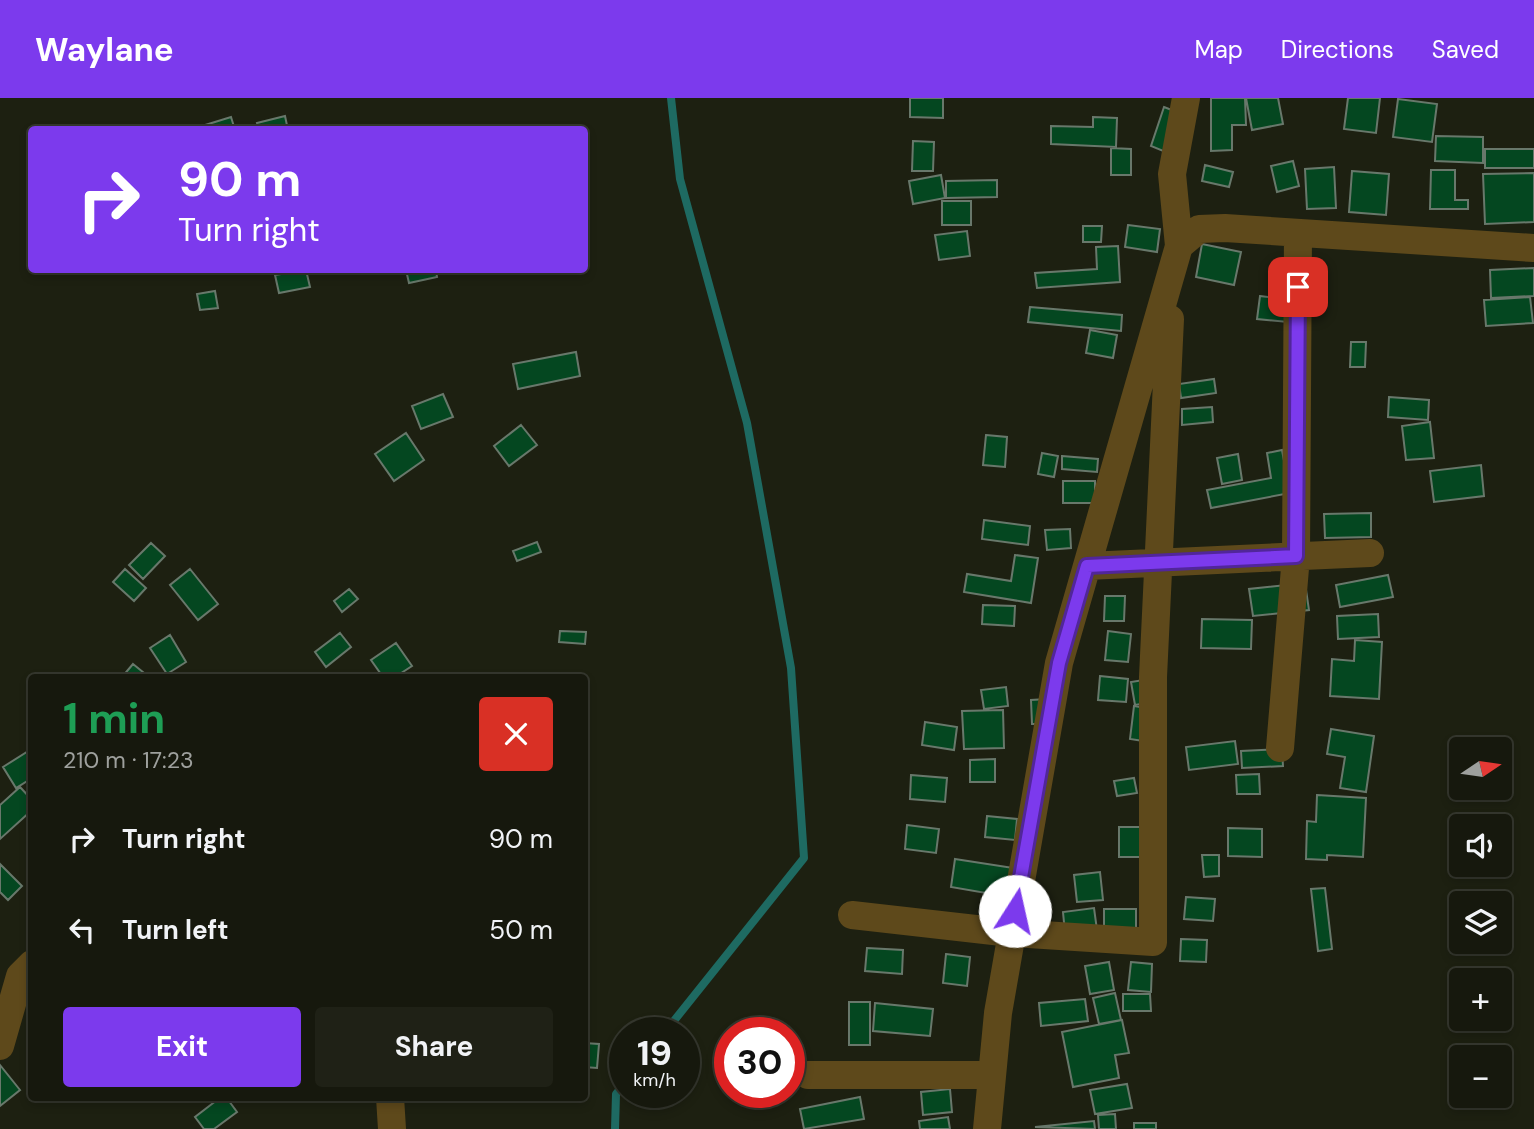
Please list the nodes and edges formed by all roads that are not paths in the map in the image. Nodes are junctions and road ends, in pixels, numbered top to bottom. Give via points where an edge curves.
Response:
1 (1186, 98) edge
2 (1298, 233) junction
3 (1534, 248) edge
4 (1176, 258) junction
5 (1370, 553) dead end
6 (1296, 556) junction
7 (1159, 563) junction
8 (1087, 566) junction
9 (1280, 748) dead end
10 (852, 915) dead end
11 (1012, 933) junction
12 (28, 968) edge
13 (0, 1046) edge
14 (808, 1075) dead end
15 (992, 1075) junction
16 (390, 1101) edge
17 (392, 1129) edge
18 (987, 1129) edge

1 - 4 street via 1172,174
2 - 3 street
2 - 4 street via 1199,229
2 - 6 street
4 - 7 street
4 - 8 street
5 - 6 street
6 - 7 street
6 - 9 street
7 - 8 street
7 - 11 street via 1153,677 1153,942
8 - 11 street via 1059,663
10 - 11 street
11 - 15 street
12 - 13 street via 20,976
14 - 15 street
15 - 18 street
16 - 17 street

